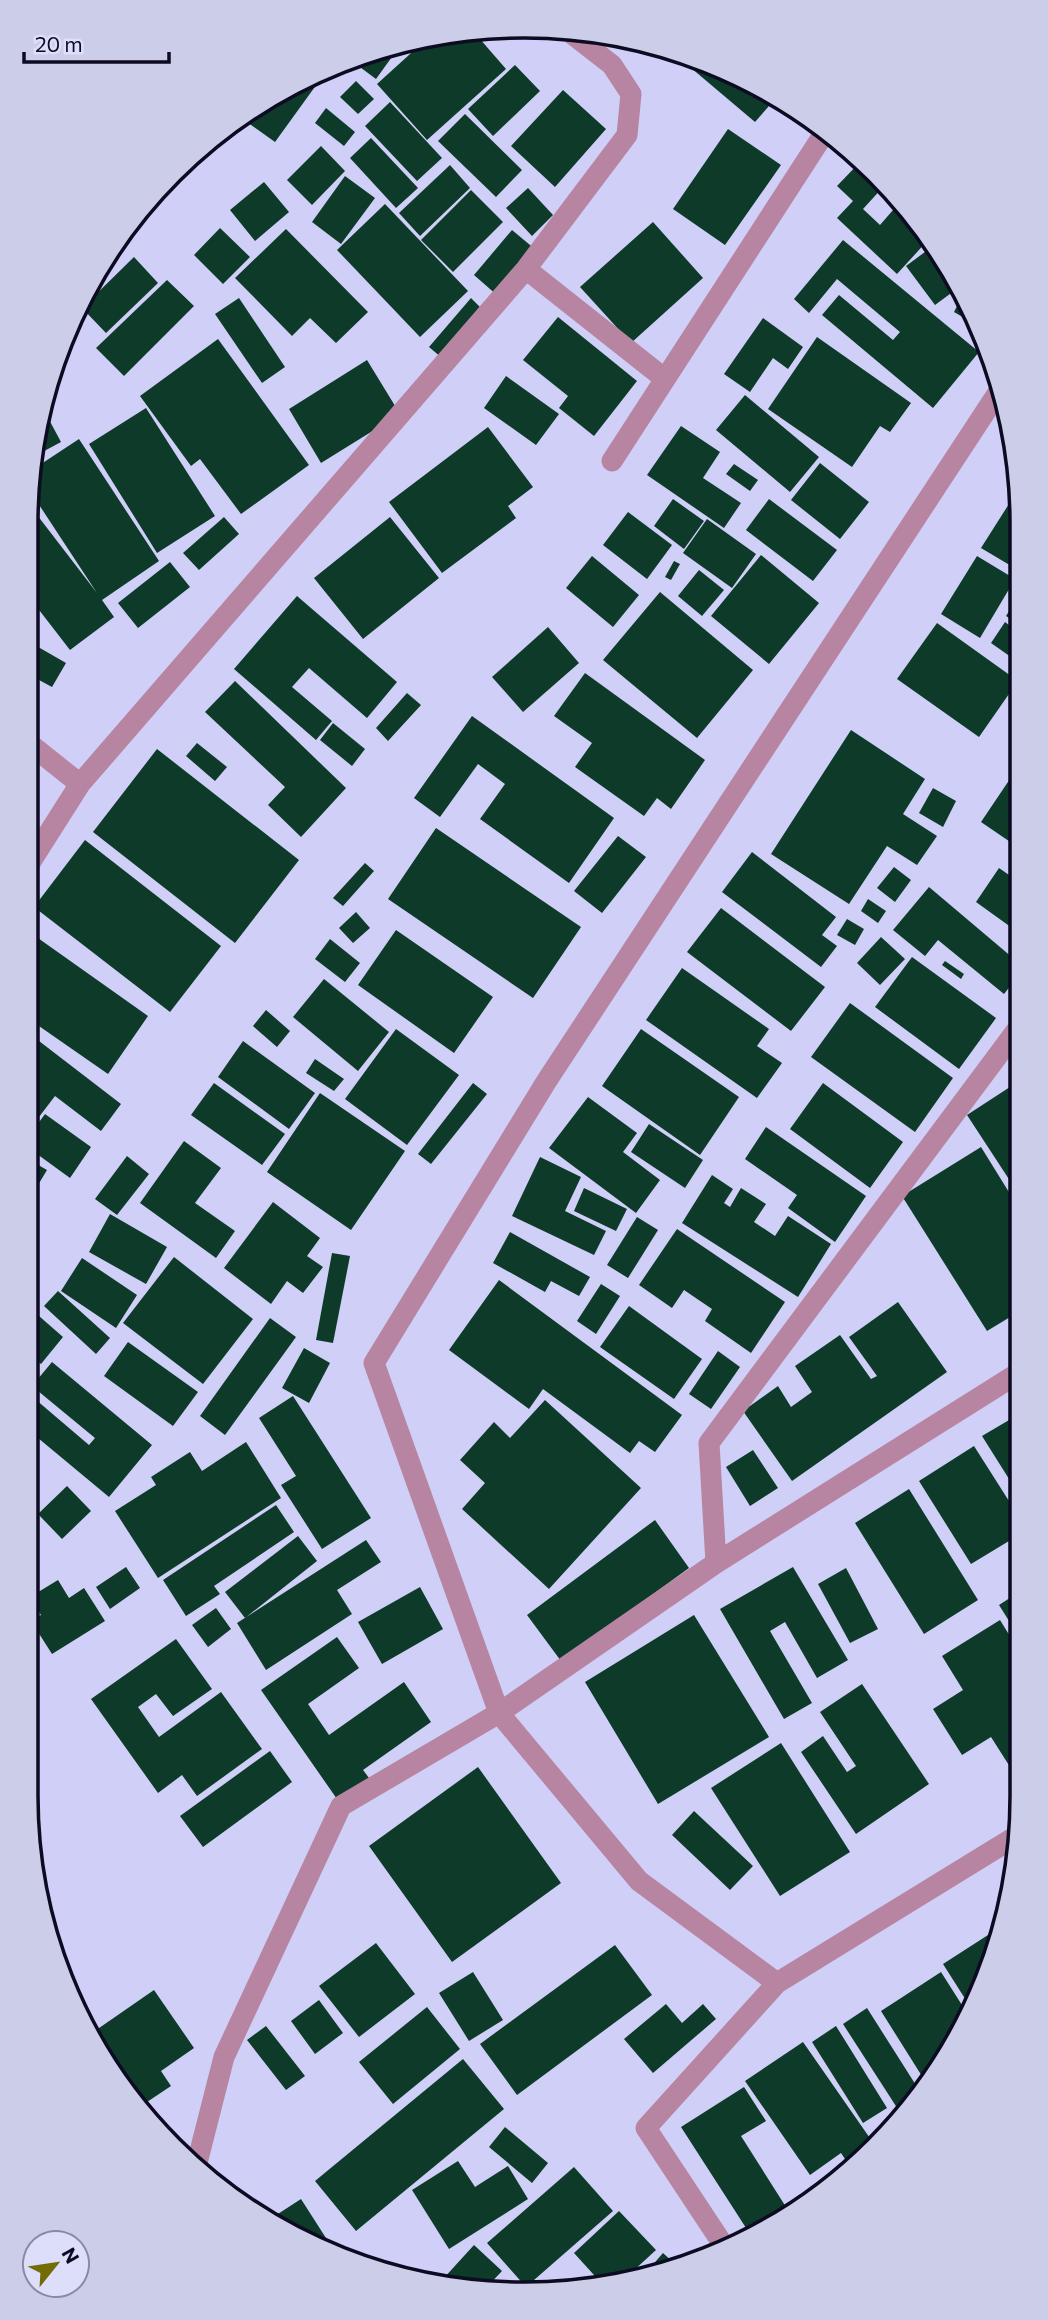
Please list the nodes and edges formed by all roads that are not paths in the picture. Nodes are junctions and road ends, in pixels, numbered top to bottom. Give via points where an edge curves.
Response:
1 (583, 43) edge
2 (820, 139) edge
3 (526, 269) junction
4 (665, 379) junction
5 (993, 400) edge
6 (612, 461) dead end
7 (38, 750) edge
8 (80, 783) junction
9 (38, 850) edge
10 (1010, 1039) edge
11 (1010, 1378) edge
12 (716, 1563) junction
13 (499, 1713) junction
14 (1007, 1842) edge
15 (777, 1983) junction
16 (199, 2156) edge
17 (719, 2240) edge

1 - 3 street via 612,65 631,94 627,135
2 - 4 street
3 - 4 street
3 - 8 street
4 - 6 street
5 - 13 street via 546,1082 374,1363
7 - 8 street
8 - 9 street
10 - 12 street via 709,1443
11 - 12 street
12 - 13 street
13 - 15 street via 639,1881
13 - 16 street via 341,1806 224,2057
14 - 15 street
15 - 17 street via 646,2128

